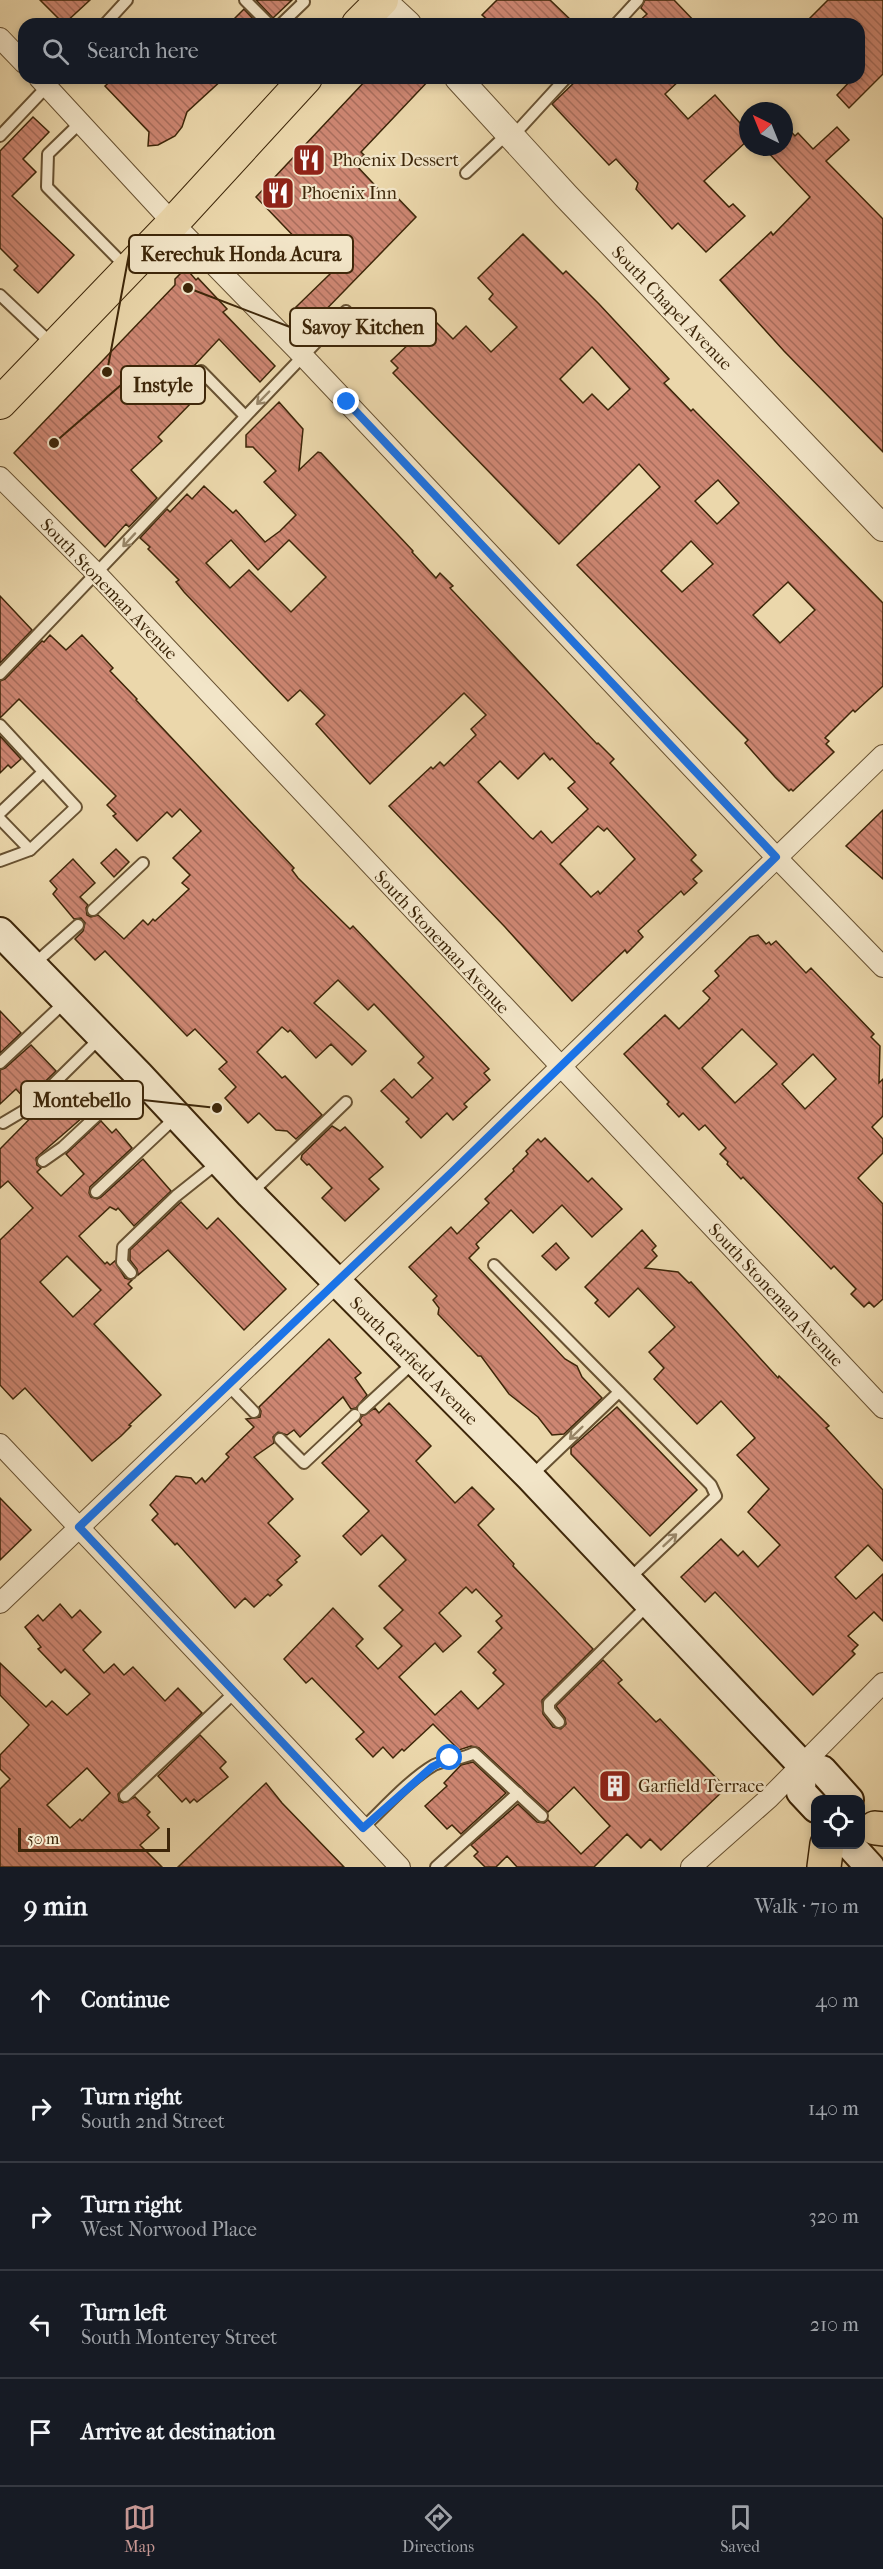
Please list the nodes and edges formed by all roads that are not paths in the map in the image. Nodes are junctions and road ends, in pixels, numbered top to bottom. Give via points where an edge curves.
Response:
1 (127, 0) edge
2 (245, 0) edge
3 (252, 0) edge
4 (302, 0) edge
5 (382, 0) edge
6 (638, 0) edge
7 (110, 18) edge
8 (264, 18) edge
9 (266, 18) edge
10 (287, 18) edge
11 (364, 18) edge
12 (402, 18) edge
13 (622, 18) edge
14 (0, 38) edge
15 (18, 57) edge
16 (44, 84) edge
17 (49, 84) edge
18 (300, 84) edge
19 (463, 84) edge
20 (560, 84) edge
21 (81, 122) junction
22 (0, 136) edge
23 (509, 136) junction
24 (466, 173) dead end
25 (173, 223) junction
26 (128, 268) junction
27 (0, 295) edge
28 (346, 311) dead end
29 (54, 346) junction
30 (303, 356) junction
31 (201, 371) dead end
32 (0, 403) edge
33 (245, 416) junction
34 (0, 477) edge
35 (883, 528) edge
36 (97, 574) junction
37 (0, 674) edge
38 (0, 725) edge
39 (883, 755) edge
40 (43, 772) junction
41 (0, 813) edge
42 (0, 819) edge
43 (30, 850) junction
44 (776, 857) junction
45 (0, 861) edge
46 (143, 863) dead end
47 (93, 910) dead end
48 (78, 925) dead end
49 (0, 932) edge
50 (32, 966) junction
51 (883, 968) edge
52 (66, 1000) junction
53 (100, 1038) junction
54 (0, 1063) edge
55 (560, 1067) junction
56 (139, 1075) junction
57 (346, 1102) dead end
58 (176, 1117) junction
59 (3, 1123) dead end
60 (43, 1161) dead end
61 (220, 1161) junction
62 (96, 1192) dead end
63 (250, 1194) junction
64 (494, 1265) dead end
65 (131, 1273) dead end
66 (336, 1281) junction
67 (415, 1362) junction
68 (228, 1385) junction
69 (619, 1392) junction
70 (883, 1408) edge
71 (254, 1412) dead end
72 (280, 1439) dead end
73 (0, 1444) edge
74 (530, 1477) junction
75 (79, 1527) junction
76 (627, 1580) junction
77 (0, 1603) edge
78 (650, 1603) junction
79 (883, 1683) edge
80 (234, 1693) junction
81 (559, 1722) dead end
82 (802, 1765) junction
83 (518, 1793) junction
84 (844, 1795) edge
85 (125, 1796) dead end
86 (811, 1803) edge
87 (542, 1816) dead end
88 (363, 1828) junction
89 (870, 1830) edge
90 (826, 1849) edge
91 (400, 1867) edge
92 (436, 1867) edge
93 (692, 1867) edge
94 (824, 1867) edge
95 (870, 1867) edge

1 - 7 lane
2 - 8 lane
3 - 9 lane
4 - 10 lane
5 - 11 main road
5 - 12 street
6 - 13 lane
14 - 15 street
16 - 22 lane
17 - 21 street
18 - 25 main road
19 - 23 street, South Chapel Avenue
20 - 23 lane
21 - 25 street
21 - 26 lane via 48,154 47,187
23 - 24 lane
23 - 35 street, South Chapel Avenue
25 - 26 main road
25 - 30 street
26 - 29 main road
27 - 29 lane
28 - 30 lane
29 - 32 main road
30 -> 33 lane
30 - 44 street
31 - 33 lane
33 -> 36 lane
34 - 36 street, South Stoneman Avenue
36 - 37 lane
36 - 55 street, South Stoneman Avenue
38 - 40 lane
39 - 44 street
40 - 41 lane
40 - 43 lane via 76,807
42 - 43 lane
43 - 45 lane
44 - 51 street
44 - 55 street
46 - 47 lane
48 - 50 lane
49 - 50 main road, South Garfield Avenue
50 - 52 main road, South Garfield Avenue
52 - 53 main road, South Garfield Avenue
52 - 54 lane
53 - 56 main road, South Garfield Avenue
53 - 59 lane via 30,1107
55 - 66 street
55 - 70 street, South Stoneman Avenue
56 - 58 main road, South Garfield Avenue
56 - 60 lane
57 - 63 lane
58 - 61 main road, South Garfield Avenue
58 - 62 lane
61 - 63 main road, South Garfield Avenue
61 - 65 lane via 176,1196 123,1247 122,1262
63 - 66 main road, South Garfield Avenue
64 - 69 lane
66 - 67 main road, South Garfield Avenue
66 - 68 street
67 - 72 lane via 304,1463
67 - 74 main road, South Garfield Avenue
68 - 71 lane
68 - 75 street
69 -> 74 lane
76 -> 69 lane via 716,1496 711,1485
73 - 75 street
74 - 76 main road, South Garfield Avenue
75 - 77 street
75 - 80 street
76 - 78 main road, South Garfield Avenue
78 - 81 lane via 549,1703 549,1710
78 - 82 main road, South Garfield Avenue
79 - 82 street
80 - 85 lane
80 - 88 street
82 - 84 main road, South Garfield Avenue via 822,1770
82 - 86 main road via 801,1792
82 - 93 street
83 - 87 lane
83 - 88 lane via 474,1752 432,1767
83 - 92 lane
88 - 91 street
89 - 95 main road
90 - 94 highway

